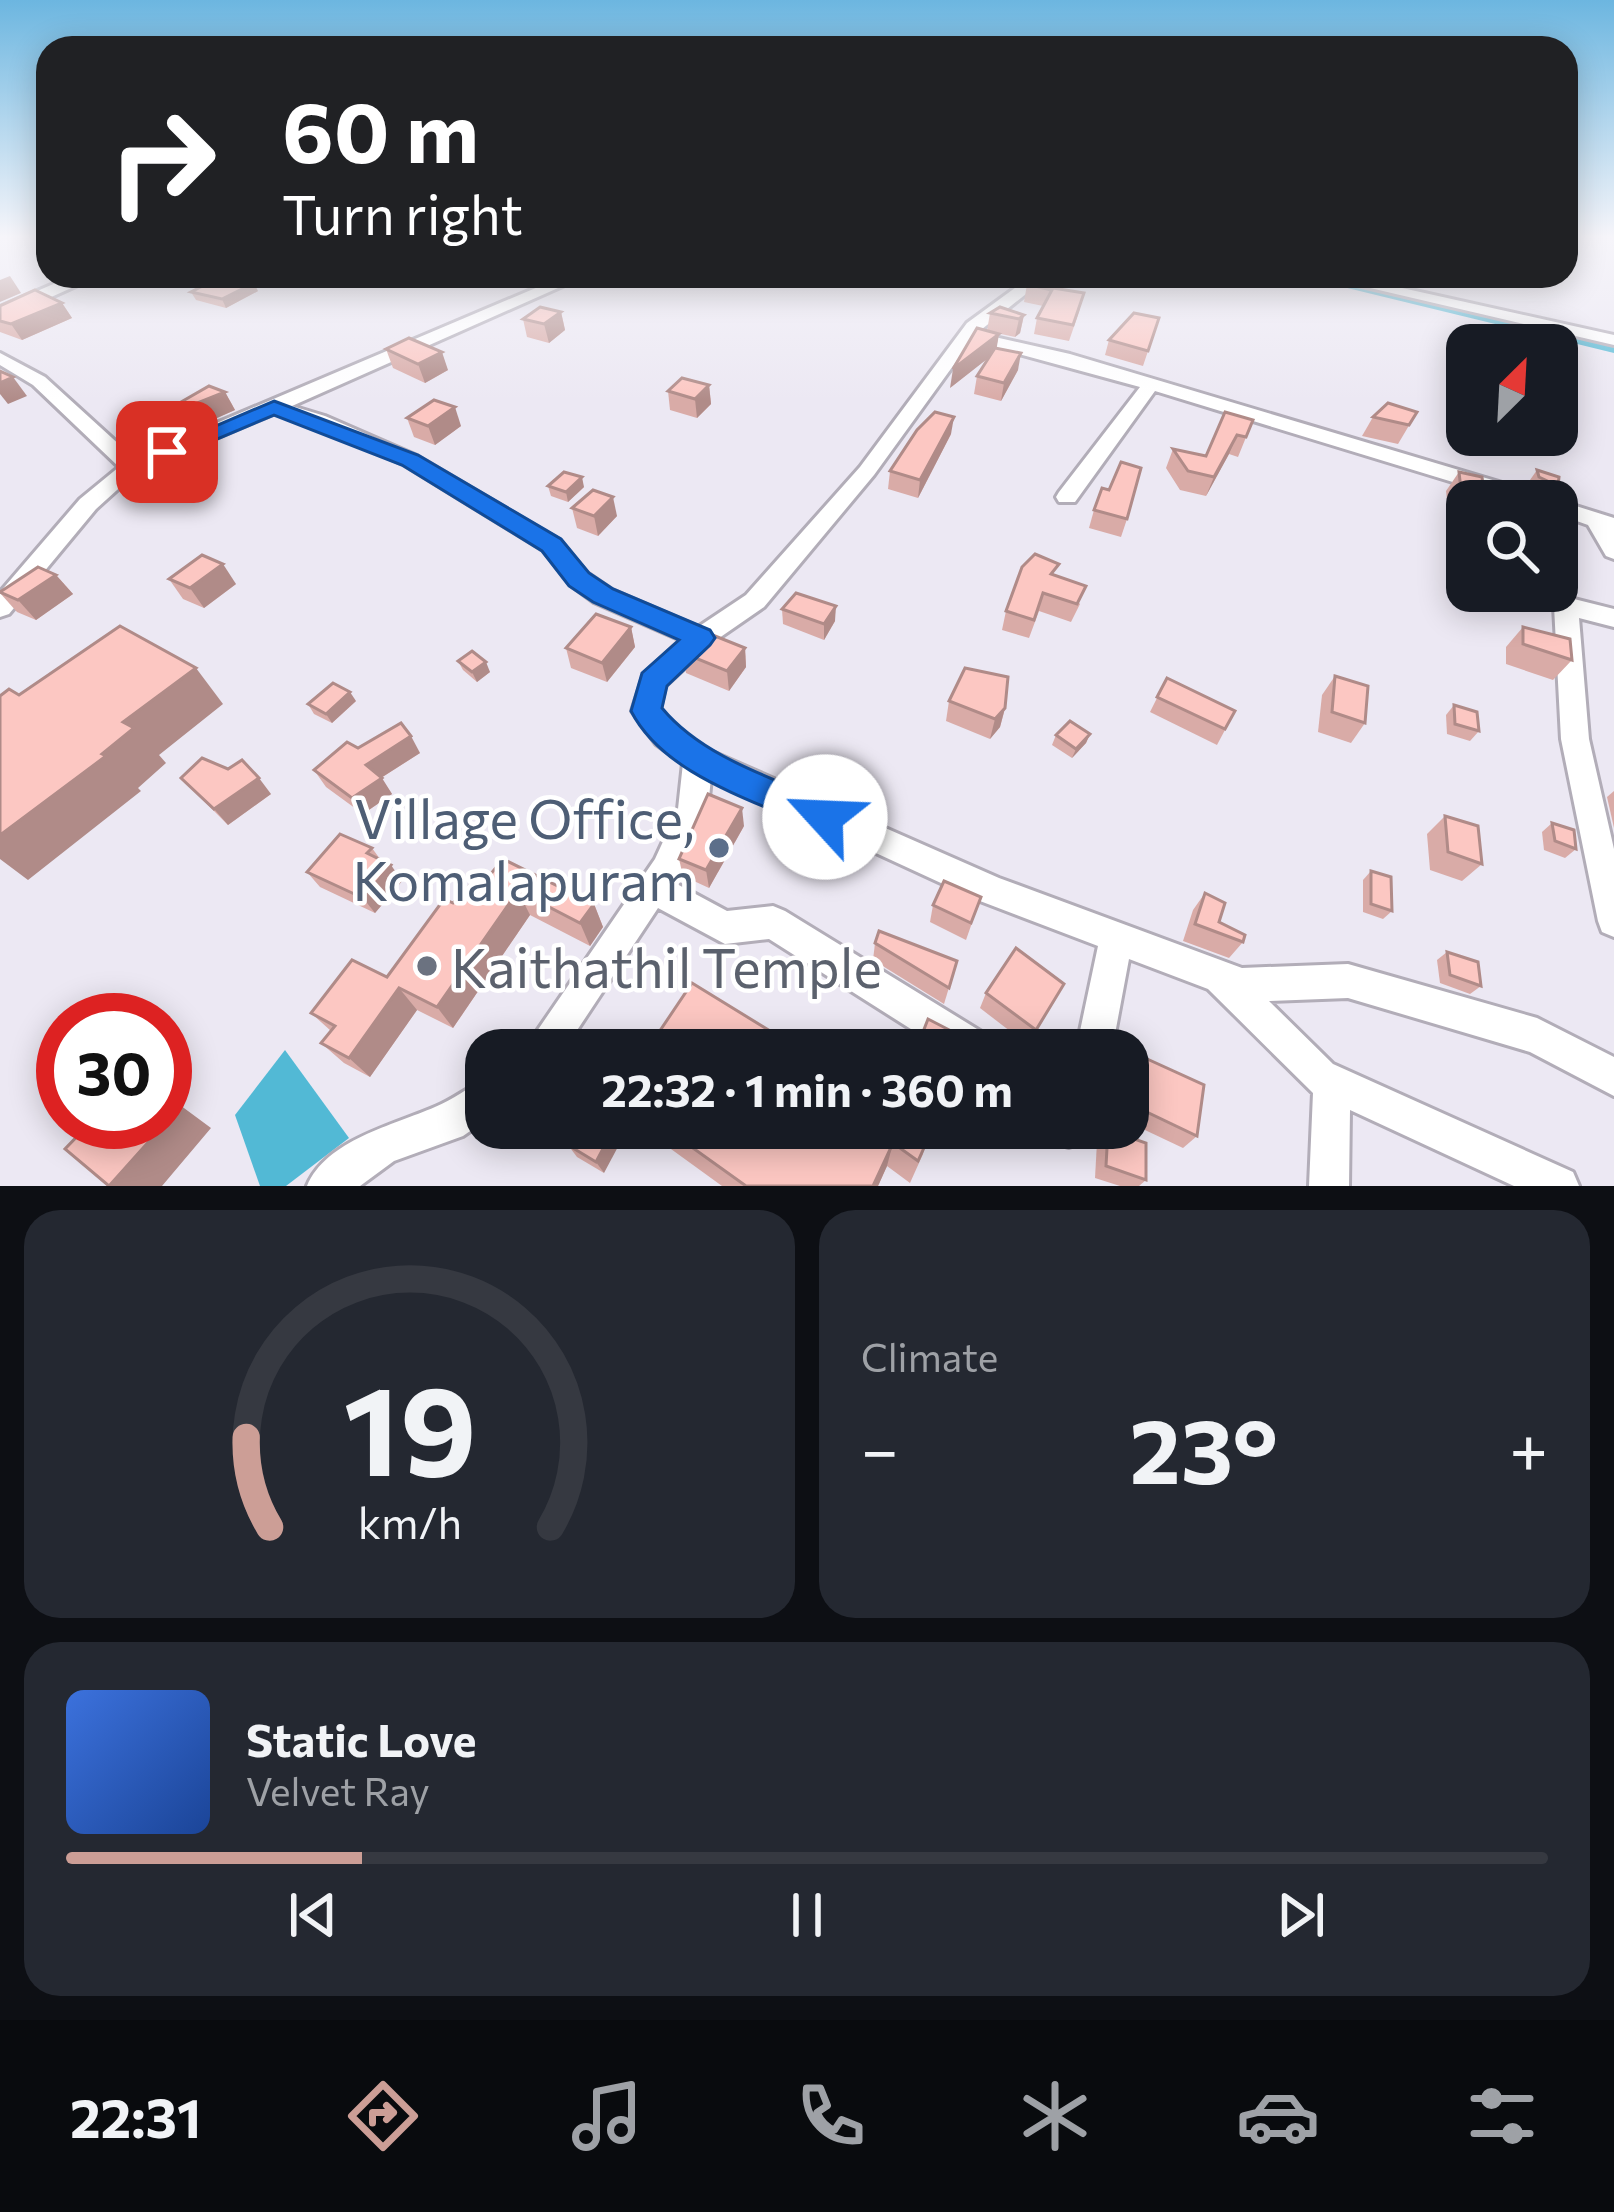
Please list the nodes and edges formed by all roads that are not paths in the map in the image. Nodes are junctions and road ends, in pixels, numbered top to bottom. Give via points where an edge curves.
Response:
1 (55, 290) edge
2 (544, 290) edge
3 (1022, 290) edge
4 (1391, 290) edge
5 (0, 314) edge
6 (970, 336) junction
7 (1614, 340) edge
8 (0, 358) edge
9 (1150, 384) junction
10 (274, 407) junction
11 (131, 467) junction
12 (1468, 480) edge
13 (1067, 496) dead end
14 (1605, 522) edge
15 (1614, 550) edge
16 (0, 608) edge
17 (1614, 618) edge
18 (700, 638) junction
19 (698, 758) junction
20 (653, 888) junction
21 (1614, 921) edge
22 (1116, 938) junction
23 (1220, 976) junction
24 (556, 1029) edge
25 (944, 1029) edge
26 (1098, 1029) edge
27 (1614, 1077) edge
28 (1331, 1082) junction
29 (465, 1111) edge
30 (327, 1186) edge
31 (1329, 1186) edge
32 (1558, 1186) edge

1 - 5 main road
2 - 10 street
3 - 6 street
4 - 7 street
6 - 9 street
6 - 18 street via 754,601
8 - 11 street via 39,381
9 - 12 street
9 - 13 street
10 - 11 street
10 - 18 street via 410,460 551,545 603,596
11 - 16 street via 88,504
14 - 15 street
17 - 21 street via 1566,606 1575,739
18 - 19 street via 653,681 646,711
19 - 20 street via 693,809
19 - 22 street
20 - 24 street
20 - 25 street via 725,928 773,922
22 - 23 street
22 - 26 street
23 - 27 street via 1242,985 1348,981 1537,1036
23 - 28 street
28 - 31 street
28 - 32 street
29 - 30 street via 382,1145

